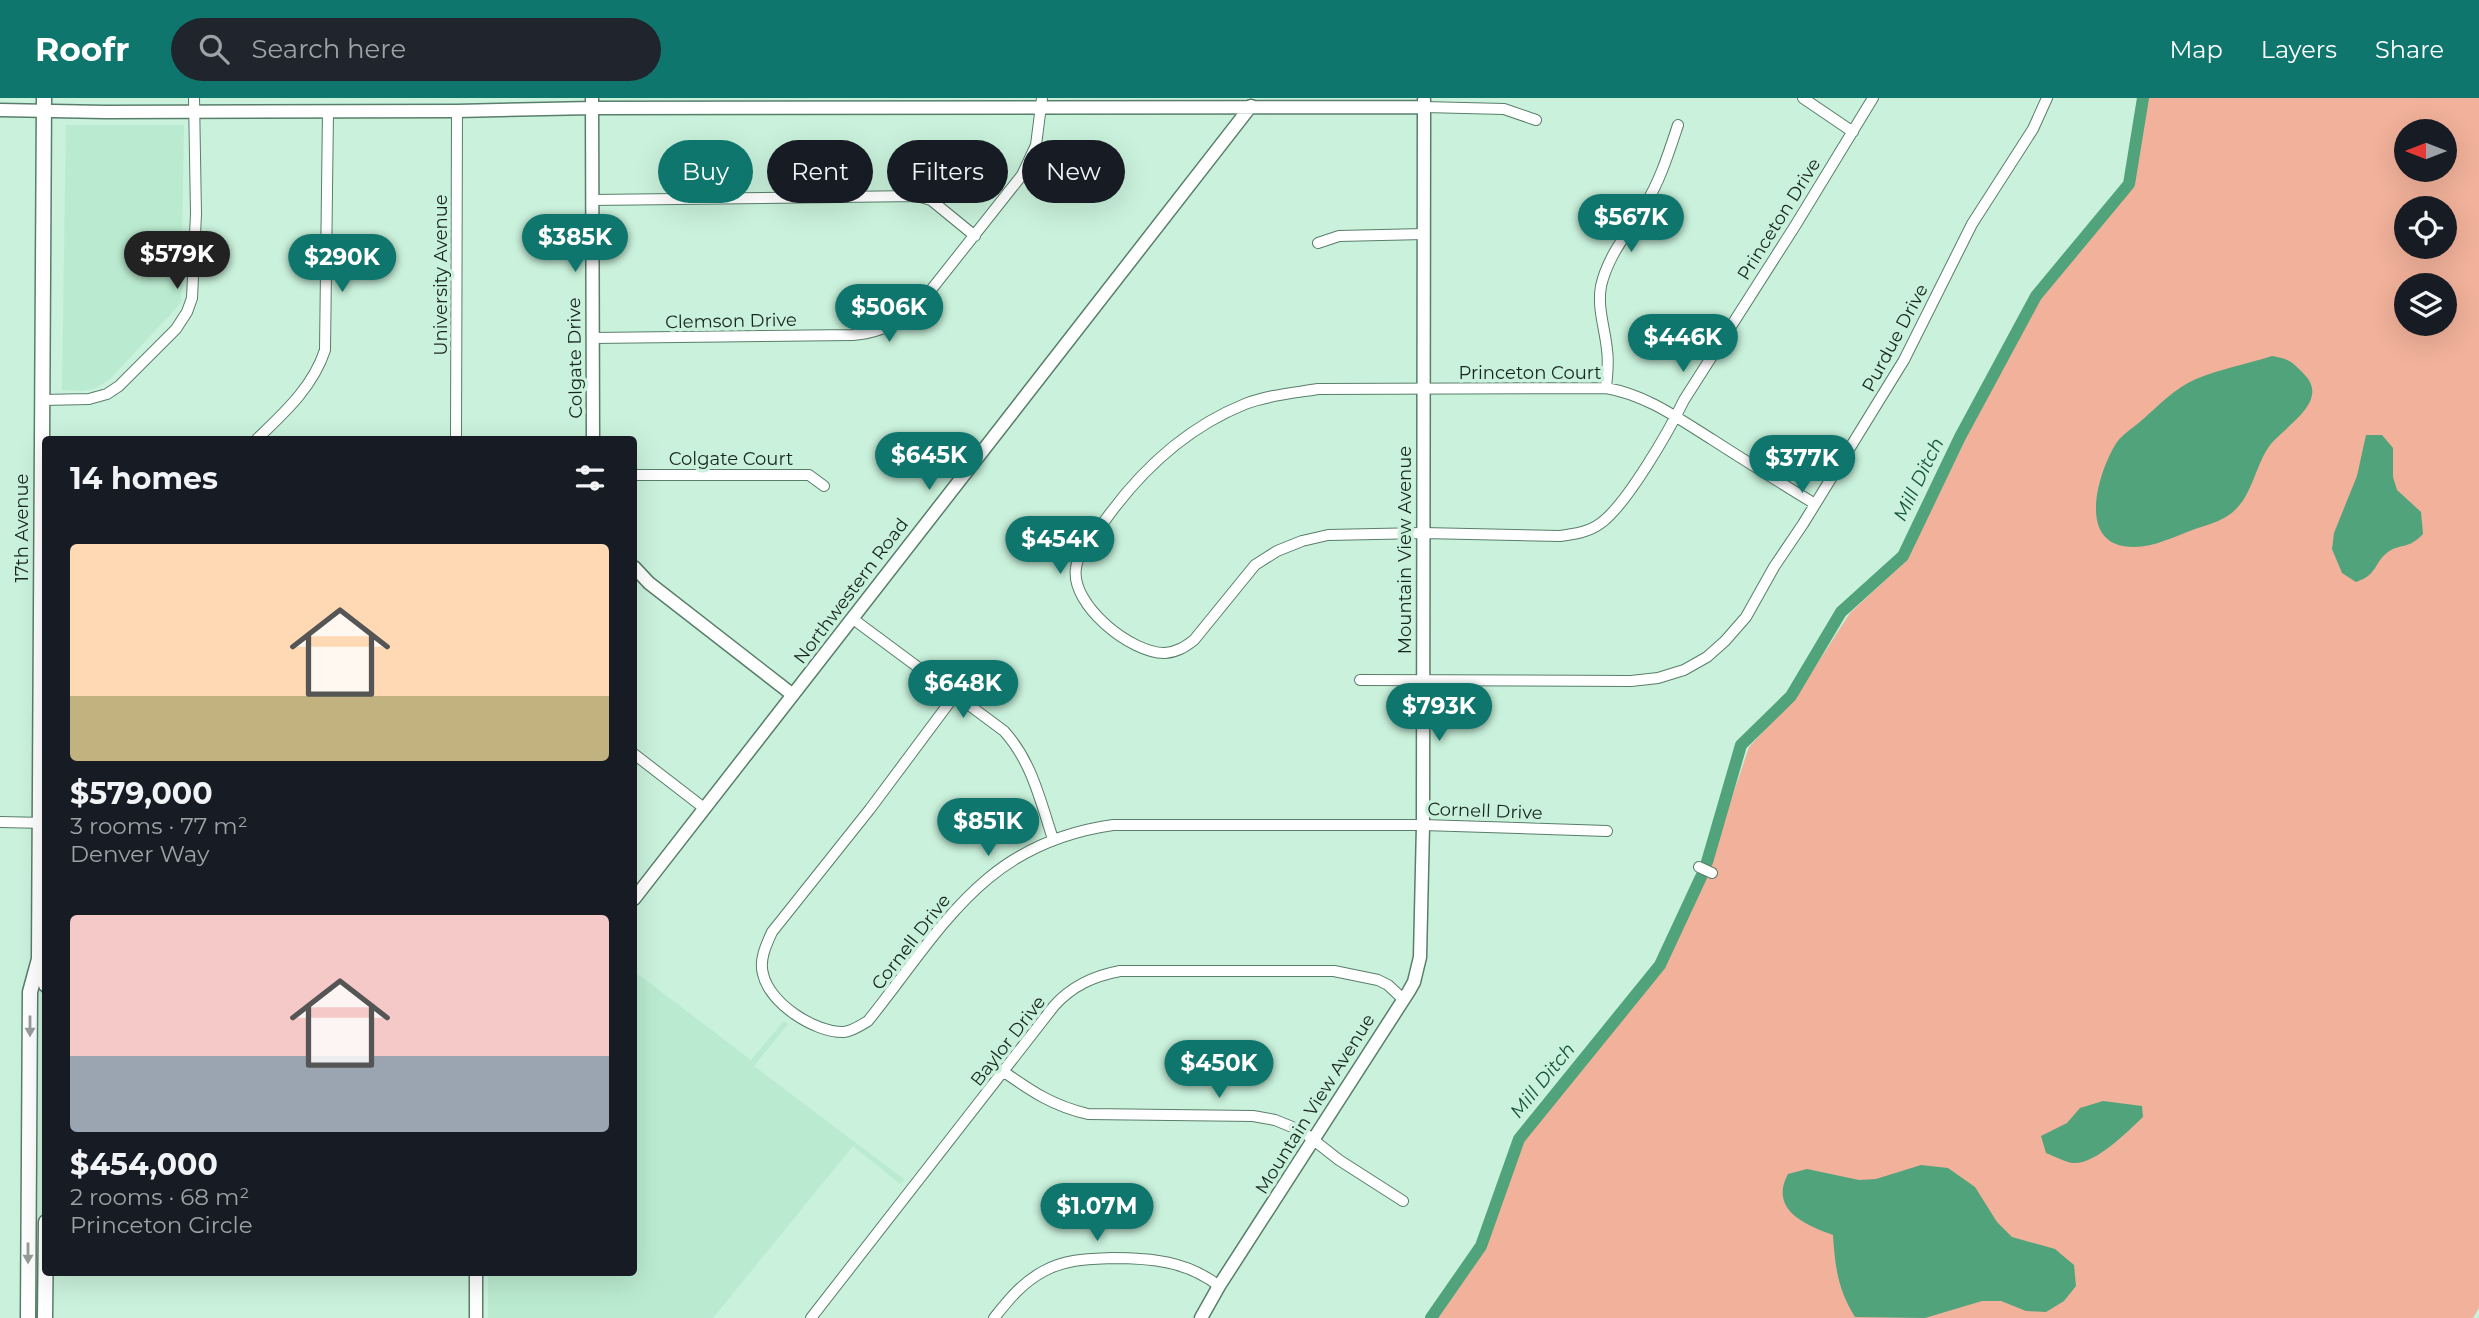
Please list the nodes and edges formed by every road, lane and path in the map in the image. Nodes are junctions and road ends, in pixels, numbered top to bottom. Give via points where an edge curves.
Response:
1 (194, 98) edge
2 (1803, 98) edge
3 (1873, 98) edge
4 (2047, 98) edge
5 (1290, 102) edge
6 (1424, 102) edge
7 (592, 103) edge
8 (776, 103) edge
9 (1042, 103) edge
10 (1166, 103) edge
11 (44, 105) edge
12 (1251, 106) junction
13 (0, 110) edge
14 (328, 111) junction
15 (457, 111) junction
16 (193, 112) junction
17 (1536, 120) dead end
18 (1678, 125) dead end
19 (1853, 132) junction
20 (592, 200) junction
21 (1424, 234) junction
22 (975, 236) junction
23 (1318, 243) dead end
24 (592, 338) junction
25 (1606, 388) junction
26 (1423, 390) junction
27 (42, 400) junction
28 (1676, 417) junction
29 (42, 436) edge
30 (260, 436) edge
31 (456, 436) edge
32 (593, 436) edge
33 (637, 475) edge
34 (824, 486) dead end
35 (1815, 504) junction
36 (1423, 533) junction
37 (637, 570) edge
38 (853, 619) junction
39 (1423, 678) junction
40 (1360, 680) dead end
41 (793, 695) junction
42 (955, 695) junction
43 (637, 756) edge
44 (704, 808) junction
45 (0, 822) edge
46 (42, 823) edge
47 (1423, 825) junction
48 (1607, 831) dead end
49 (1053, 839) junction
50 (42, 857) edge
51 (1699, 867) dead end
52 (1712, 873) dead end
53 (637, 895) edge
54 (39, 959) junction
55 (42, 970) edge
56 (1403, 999) junction
57 (1004, 1072) junction
58 (1313, 1139) junction
59 (1403, 1201) dead end
60 (45, 1276) edge
61 (476, 1276) edge
62 (1219, 1286) junction
63 (28, 1318) edge
64 (45, 1318) edge
65 (476, 1318) edge
66 (811, 1318) edge
67 (994, 1318) edge
68 (1201, 1318) edge

1 - 16 street
2 - 19 street
3 - 19 street, Princeton Drive
4 - 35 street, Purdue Drive via 2033,129 1972,224 1898,370
5 - 6 street
5 - 12 street
6 - 17 street via 1504,109
6 - 21 street, Mountain View Avenue
7 - 8 street
7 - 15 street
7 - 20 street, Colgate Drive
8 - 9 street
9 - 10 street
9 - 22 street, Clemson Drive via 1036,145 1027,166
10 - 12 street
11 - 13 street
11 - 16 street
11 - 27 main road, 17th Avenue
12 - 38 street, Northwestern Road
14 - 15 street
14 - 16 street
14 - 30 street via 324,350 310,382
15 - 31 street, University Avenue
16 - 27 street via 196,214 192,298 187,312 176,329 107,394
18 - 25 street via 1661,173 1607,267 1601,288 1608,351
19 - 28 street, Princeton Drive
20 - 22 street via 917,196 931,200
20 - 24 street, Colgate Drive
21 - 23 street via 1339,236
21 - 26 street, Mountain View Avenue
22 - 24 street, Clemson Drive via 912,314 870,333
24 - 32 street, Colgate Drive
25 - 26 street, Princeton Court
25 - 28 street, Princeton Court via 1646,399
26 - 36 street, Mountain View Avenue
26 - 36 street, Princeton Court via 1318,389 1246,404 1208,423 1172,447 1125,492 1079,556 1075,579 1089,609 1110,628 1140,647 1167,653 1194,640 1255,565 1277,551 1328,535
27 - 29 main road, 17th Avenue
28 - 35 street, Princeton Court
28 - 36 street, Princeton Drive via 1637,479 1598,525 1560,536
33 - 34 street, Colgate Court via 809,475
35 - 39 street, Purdue Drive via 1746,617 1726,641 1684,670 1631,681
36 - 39 street, Mountain View Avenue
37 - 41 street
38 - 41 street, Northwestern Road
38 - 42 street
39 - 40 street, Purdue Drive
39 - 47 street, Mountain View Avenue
41 - 44 street, Northwestern Road
42 - 49 street via 1019,747
42 - 49 street, Cornell Drive via 772,932 762,966 767,986 803,1020 823,1029 856,1029 869,1021 956,909 986,878
43 - 44 street
44 - 53 street, Northwestern Road
45 - 46 street
47 - 48 street, Cornell Drive
47 - 49 street, Cornell Drive via 1113,825
47 - 56 street, Mountain View Avenue via 1420,957 1414,982
50 - 54 main road, 17th Avenue
51 - 52 street
54 - 55 main road, 17th Avenue
54 -> 63 main road, 17th Avenue via 30,992
56 - 57 street, Baylor Drive via 1378,980 1334,971 1111,972 1081,983 1062,998
56 - 58 street, Mountain View Avenue
57 - 58 street via 1045,1100 1088,1114 1253,1116 1275,1120
57 - 66 street, Baylor Drive
58 - 59 street
58 - 62 street, Mountain View Avenue
60 - 64 main road
61 - 65 street
62 - 67 street via 1178,1264 1157,1259 1084,1259 1059,1264 1029,1280
62 - 68 street, Mountain View Avenue

